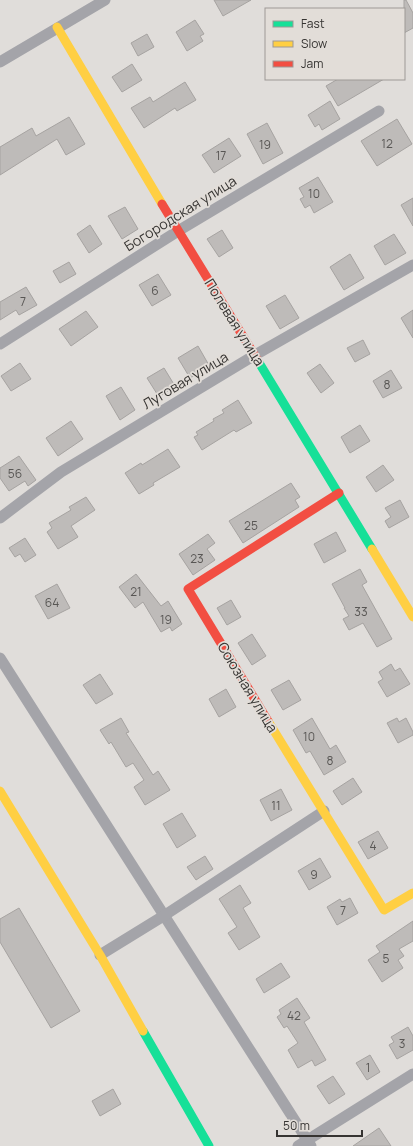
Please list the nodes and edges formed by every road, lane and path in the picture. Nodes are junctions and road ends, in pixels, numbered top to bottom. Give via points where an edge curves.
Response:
1 (105, 0) edge
2 (57, 27) junction
3 (0, 62) edge
4 (379, 111) dead end
5 (178, 231) junction
6 (413, 265) edge
7 (0, 344) edge
8 (255, 355) junction
9 (339, 493) junction
10 (0, 518) edge
11 (413, 617) edge
12 (0, 658) edge
13 (0, 791) edge
14 (324, 811) junction
15 (413, 893) edge
16 (165, 915) junction
17 (100, 955) junction
18 (413, 1074) edge
19 (305, 1144) edge
20 (209, 1146) edge

1 - 2 street
2 - 3 street
2 - 5 street, Полевая улица
4 - 5 street, Богородская улица
5 - 7 street, Богородская улица
5 - 8 street, Полевая улица
6 - 8 street, Луговая улица
8 - 9 street, Полевая улица
8 - 10 street, Луговая улица via 61,472
9 - 11 street, Полевая улица
9 - 14 street, Союзная улица via 188,589
12 - 16 street
13 - 17 street
14 - 15 street, Союзная улица via 384,910
14 - 16 street
16 - 17 street
16 - 19 street
17 - 20 street
18 - 19 street

